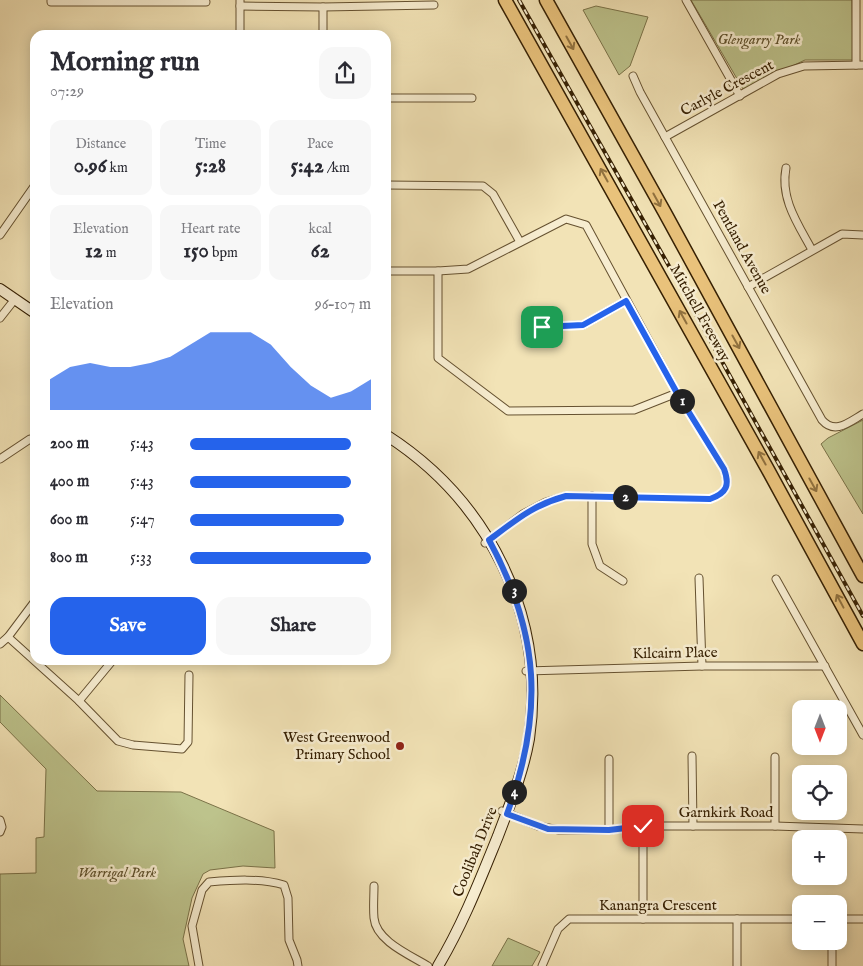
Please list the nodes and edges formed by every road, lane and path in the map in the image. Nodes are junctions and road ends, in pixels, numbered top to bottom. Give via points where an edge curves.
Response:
1 (52, 0) edge
2 (505, 0) edge
3 (546, 0) edge
4 (686, 0) edge
5 (856, 0) edge
6 (206, 2) dead end
7 (240, 3) edge
8 (434, 5) dead end
9 (323, 7) junction
10 (240, 30) edge
11 (324, 30) edge
12 (859, 65) edge
13 (633, 76) dead end
14 (740, 96) junction
15 (391, 98) edge
16 (472, 98) dead end
17 (665, 137) junction
18 (786, 168) dead end
19 (391, 185) edge
20 (30, 192) edge
21 (0, 235) edge
22 (863, 235) edge
23 (520, 242) junction
24 (812, 250) junction
25 (391, 271) edge
26 (438, 271) junction
27 (748, 287) junction
28 (0, 289) edge
29 (0, 296) edge
30 (626, 301) junction
31 (13, 302) junction
32 (30, 310) edge
33 (30, 316) edge
34 (0, 318) edge
35 (526, 327) dead end
36 (677, 393) junction
37 (863, 414) edge
38 (30, 439) edge
39 (391, 439) edge
40 (391, 447) edge
41 (0, 459) edge
42 (592, 496) junction
43 (487, 542) junction
44 (863, 576) edge
45 (699, 578) dead end
46 (776, 579) dead end
47 (623, 581) dead end
48 (30, 607) edge
49 (8, 636) junction
50 (0, 644) edge
51 (863, 644) edge
52 (30, 656) edge
53 (40, 665) edge
54 (109, 665) edge
55 (702, 666) junction
56 (825, 666) junction
57 (529, 671) junction
58 (189, 675) dead end
59 (79, 701) junction
60 (863, 735) edge
61 (692, 756) dead end
62 (775, 757) dead end
63 (609, 759) dead end
64 (504, 812) junction
65 (0, 820) edge
66 (643, 826) junction
67 (693, 826) junction
68 (775, 826) junction
69 (863, 829) edge
70 (609, 830) junction
71 (0, 832) edge
72 (374, 886) dead end
73 (643, 919) junction
74 (737, 919) junction
75 (792, 919) edge
76 (847, 919) edge
77 (863, 919) edge
78 (832, 950) edge
79 (199, 966) edge
80 (298, 966) edge
81 (429, 966) edge
82 (438, 966) edge
83 (542, 966) edge
84 (737, 966) edge
85 (832, 966) edge

1 - 6 street
51 -> 2 highway, Mitchell Freeway
3 -> 44 highway, Mitchell Freeway
4 - 14 street
5 - 12 street
7 - 9 street
7 - 10 street
8 - 9 street
9 - 11 street
12 - 14 street, Carlyle Crescent via 804,66 778,74
13 - 17 street, Pentland Avenue
14 - 17 street, Carlyle Crescent
15 - 16 street
17 - 27 street, Pentland Avenue
18 - 24 street via 786,200
19 - 23 street via 483,186 493,194
20 - 21 street
22 - 24 street via 842,234
23 - 26 street via 468,269
23 - 30 street via 566,219 586,225
24 - 27 street
25 - 26 street
26 - 36 street via 438,358 508,410 634,410
27 - 37 street, Pentland Avenue via 822,420 831,427 843,426
28 - 31 main road
29 - 31 main road
30 - 35 street via 583,325
30 - 36 street
31 - 32 main road
31 - 33 main road
31 - 34 street
36 - 42 street via 724,469 728,479 721,495 710,499
38 - 41 street
39 - 43 main road, Coolibah Drive via 454,493
40 - 43 main road, Coolibah Drive via 443,490
42 - 43 street via 566,496 546,502 523,514
42 - 47 street via 592,544 600,566
43 - 57 main road, Coolibah Drive via 514,611
45 - 55 street
46 - 56 street
48 - 49 street
49 - 50 street
49 - 52 street
53 - 59 street
54 - 59 street
55 - 56 street, Kilcairn Place
55 - 57 street, Kilcairn Place
56 - 60 street
57 - 64 main road, Coolibah Drive via 521,746
58 - 59 street via 188,742 182,749 118,741
61 - 67 street
62 - 68 street
63 - 70 street
64 - 70 street, Garnkirk Road via 548,829
64 - 81 main road, Coolibah Drive via 445,942
64 - 82 main road, Coolibah Drive via 471,903
65 - 71 street
66 - 67 street, Garnkirk Road
66 - 70 street, Garnkirk Road
66 - 73 street
67 - 68 street, Garnkirk Road
68 - 69 street, Garnkirk Road
72 - 81 street via 374,918 378,931 386,940
73 - 74 street, Kanangra Crescent
73 - 83 street, Kanangra Crescent via 569,919 558,929
74 - 75 street, Kanangra Crescent
74 - 84 street
76 - 77 street
78 - 85 street
79 - 80 street via 192,926 202,890 210,882 240,879 284,885 288,898 289,940

